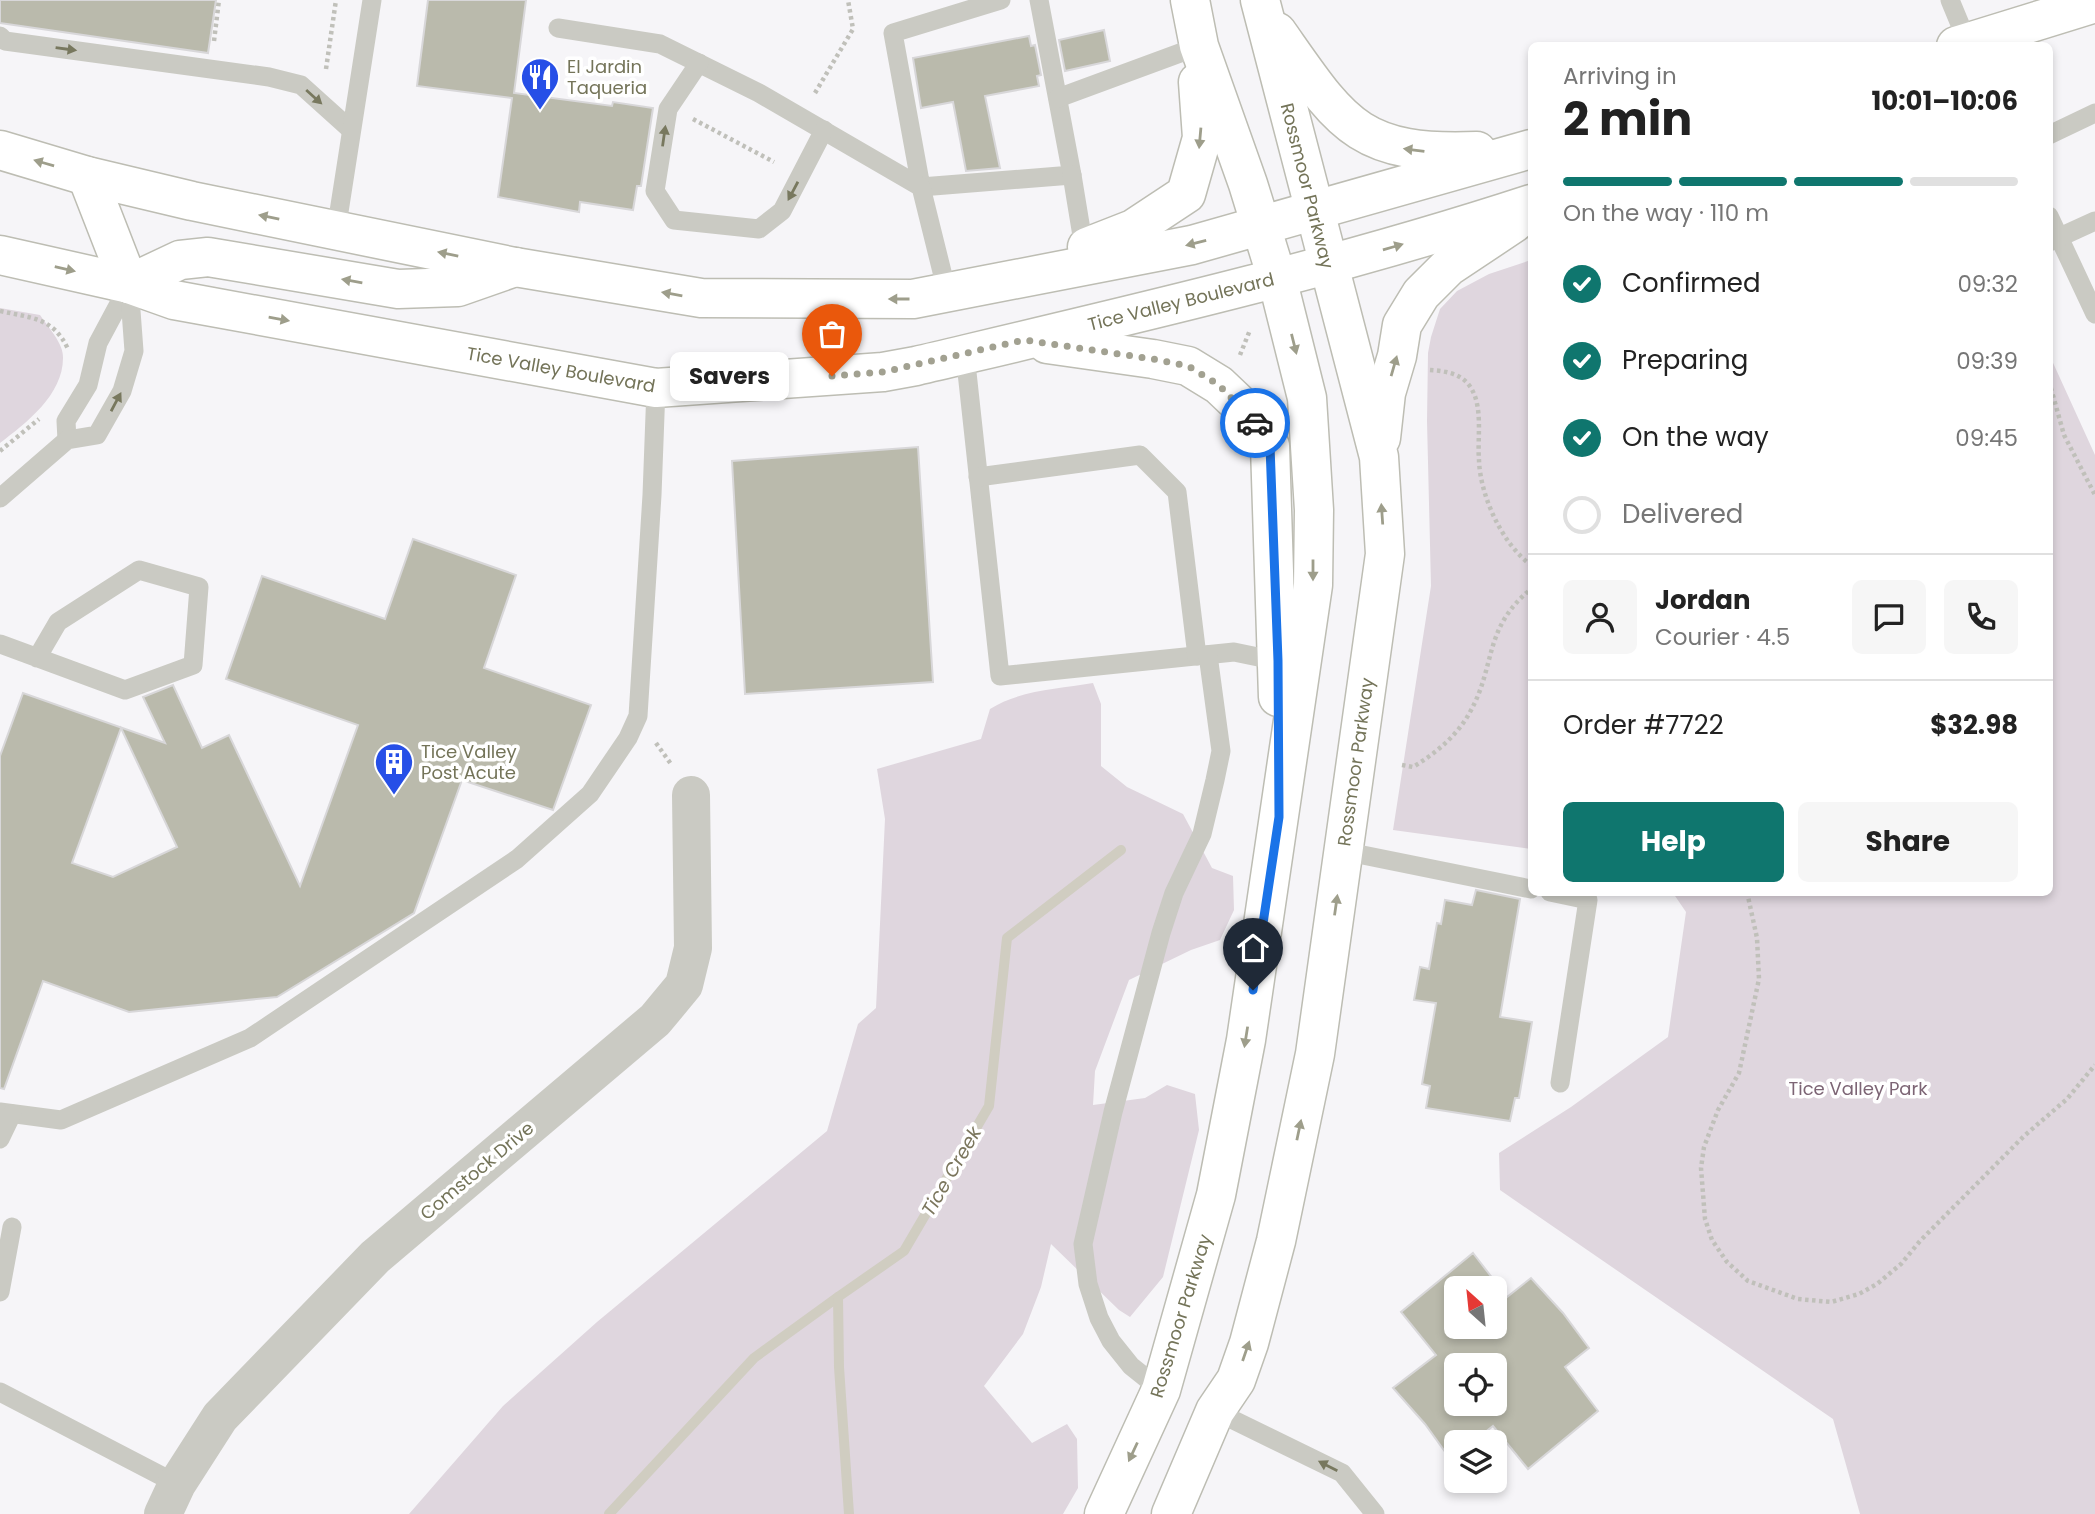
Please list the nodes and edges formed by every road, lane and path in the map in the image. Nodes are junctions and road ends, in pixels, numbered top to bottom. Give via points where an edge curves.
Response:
1 (219, 0) edge
2 (336, 0) edge
3 (372, 0) edge
4 (848, 0) edge
5 (1001, 0) edge
6 (1039, 0) edge
7 (1190, 0) edge
8 (1950, 0) edge
9 (2095, 3) edge
10 (1262, 6) edge
11 (558, 28) dead end
12 (0, 36) edge
13 (1963, 42) edge
14 (1970, 42) edge
15 (1199, 46) junction
16 (213, 49) dead end
17 (699, 63) junction
18 (326, 70) dead end
19 (812, 96) dead end
20 (1058, 98) junction
21 (2095, 113) edge
22 (687, 116) dead end
23 (351, 130) junction
24 (824, 130) junction
25 (2053, 133) edge
26 (1528, 148) edge
27 (1528, 149) edge
28 (0, 150) edge
29 (779, 153) dead end
30 (1072, 175) junction
31 (87, 176) junction
32 (921, 187) junction
33 (1528, 205) edge
34 (1314, 210) junction
35 (1528, 213) edge
36 (2095, 221) edge
37 (1262, 225) junction
38 (336, 231) junction
39 (2054, 239) edge
40 (1084, 248) junction
41 (0, 255) edge
42 (1327, 264) junction
43 (515, 267) junction
44 (1277, 278) junction
45 (1015, 279) junction
46 (129, 284) junction
47 (947, 292) junction
48 (0, 311) edge
49 (2095, 314) edge
50 (61, 334) junction
51 (69, 337) dead end
52 (1024, 340) junction
53 (965, 354) junction
54 (69, 358) dead end
55 (1428, 370) dead end
56 (656, 388) junction
57 (2053, 395) edge
58 (45, 413) dead end
59 (67, 440) junction
60 (0, 451) edge
61 (1379, 457) junction
62 (978, 477) junction
63 (2095, 495) edge
64 (0, 498) edge
65 (1528, 562) edge
66 (1528, 591) edge
67 (0, 644) edge
68 (1203, 656) junction
69 (37, 658) junction
70 (1290, 663) junction
71 (1402, 765) dead end
72 (691, 795) dead end
73 (1343, 851) junction
74 (1528, 888) edge
75 (1569, 896) edge
76 (1748, 896) edge
77 (2095, 1065) edge
78 (1560, 1083) dead end
79 (6, 1113) edge
80 (0, 1139) edge
81 (12, 1227) dead end
82 (0, 1292) edge
83 (1161, 1390) junction
84 (0, 1392) edge
85 (1215, 1411) junction
86 (170, 1499) edge
87 (1104, 1514) edge
88 (1171, 1514) edge
89 (1375, 1514) edge

1 - 16 path
2 - 18 path
3 - 23 lane
4 - 19 path via 853,30
5 - 32 lane via 893,33
6 - 20 lane
7 - 15 street
8 - 13 lane
9 - 14 street
26 -> 10 street via 1440,153 1407,150 1356,130 1327,103
10 - 34 street, Rossmoor Parkway
11 - 17 lane via 660,44
12 -> 23 lane via 5,41 301,85
15 - 20 lane
15 - 37 street
15 -> 40 street via 1202,138 1186,194 1133,229
17 - 24 lane
24 -> 17 lane via 782,211 759,229 674,220 655,191 667,109
20 - 30 lane
21 - 25 lane
22 - 29 path via 773,163
23 - 38 lane
24 - 32 lane
27 - 34 street
31 -> 28 street
30 - 32 lane
30 - 40 lane
38 -> 31 street
31 - 46 street
32 - 47 lane
42 -> 33 street, Tice Valley Boulevard
34 - 37 street
34 - 42 street, Rossmoor Parkway
61 -> 35 street via 1386,393 1402,324 1448,267
36 - 39 lane
37 - 44 street
37 -> 45 street via 1192,245
43 -> 38 street
39 - 49 lane
40 - 45 street
41 -> 46 street, Tice Valley Boulevard
42 - 44 street, Tice Valley Boulevard
42 - 61 street, Rossmoor Parkway
43 -> 46 street via 458,287 398,289 208,257 180,260
47 -> 43 street via 913,299 701,298
44 - 52 street, Tice Valley Boulevard
44 -> 70 street via 1307,398 1314,510 1313,585
45 - 47 street
46 -> 56 street, Tice Valley Boulevard via 174,300
46 - 59 lane via 98,343 88,385 66,421
59 -> 46 lane via 97,435 122,391 134,351
48 - 50 path via 43,320
50 - 51 path
50 - 54 path
52 - 53 street, Tice Valley Boulevard
52 - 70 street via 1188,366 1219,385 1254,422 1270,446
53 - 56 street, Tice Valley Boulevard via 883,372
53 - 62 lane
55 - 65 path via 1462,378 1475,396 1479,464 1486,491 1508,542
56 - 79 lane via 638,716 590,794 517,859 250,1038 61,1120
57 - 63 path via 2064,435
58 - 60 path
59 - 64 lane
73 -> 61 street, Rossmoor Parkway via 1385,554
62 - 68 lane via 1140,455 1177,492
62 - 68 lane via 1000,676
66 - 71 path via 1515,602 1497,632 1471,710 1459,729 1426,759 1413,767
67 - 69 lane
68 - 70 lane via 1234,652
68 - 83 lane via 1222,751 1202,834 1161,933 1083,1244 1087,1284 1111,1341 1131,1366
69 - 69 lane via 125,691 193,665 199,587 139,570 58,622
70 -> 83 street, Rossmoor Parkway via 1279,817 1246,1040 1216,1195
72 - 86 street, Comstock Drive via 693,948 684,985 655,1020 375,1256 220,1417
73 - 74 lane
85 -> 73 street, Rossmoor Parkway via 1236,1380 1276,1241 1315,1054
75 - 78 lane via 1588,900
76 - 77 path via 1759,979 1739,1073 1713,1122 1701,1168 1705,1219 1712,1240 1748,1282 1798,1299 1831,1302 1877,1284 2067,1099
79 - 80 lane
81 - 82 lane
83 - 85 street
83 -> 87 street, Rossmoor Parkway
84 - 86 lane
85 - 88 street, Rossmoor Parkway
89 -> 85 lane via 1342,1474

